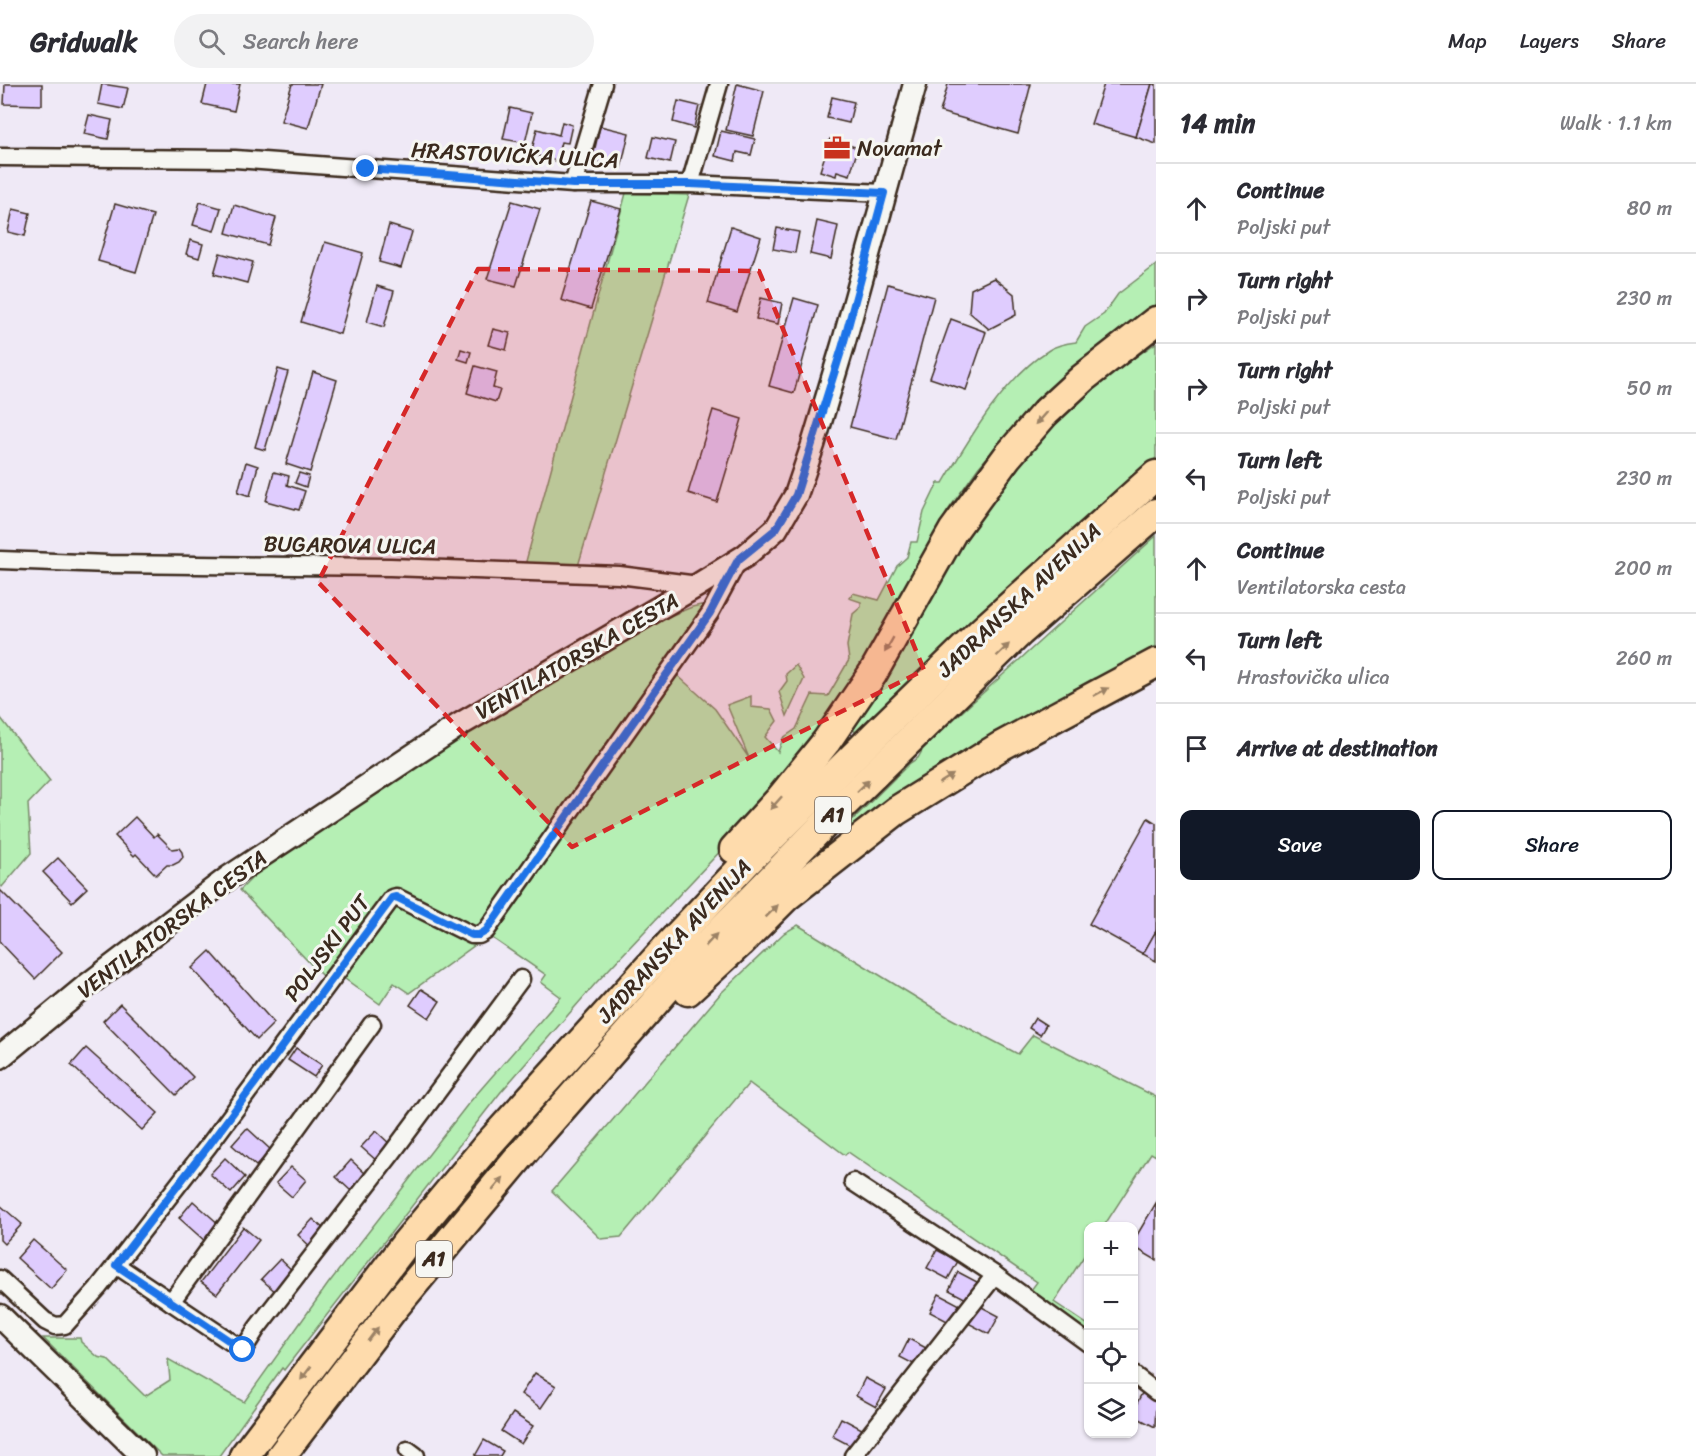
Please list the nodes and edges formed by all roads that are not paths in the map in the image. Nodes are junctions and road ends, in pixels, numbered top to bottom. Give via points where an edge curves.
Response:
1 (603, 84) edge
2 (719, 84) edge
3 (915, 84) edge
4 (0, 157) edge
5 (573, 184) junction
6 (690, 184) junction
7 (884, 193) junction
8 (1156, 321) edge
9 (1156, 330) edge
10 (1083, 378) junction
11 (1156, 476) edge
12 (1156, 513) edge
13 (0, 560) edge
14 (738, 560) junction
15 (698, 585) junction
16 (1156, 663) edge
17 (521, 979) dead end
18 (372, 1024) dead end
19 (0, 1057) edge
20 (533, 1141) junction
21 (853, 1182) dead end
22 (406, 1243) junction
23 (116, 1265) junction
24 (995, 1275) junction
25 (0, 1279) edge
26 (171, 1302) junction
27 (0, 1316) edge
28 (1084, 1339) edge
29 (1138, 1379) edge
30 (1156, 1392) edge
31 (143, 1456) edge
32 (244, 1456) edge
33 (281, 1456) edge
34 (853, 1456) edge

1 - 5 street
2 - 6 street
3 - 7 main road, VENTILATORSKA CESTA
4 - 5 street, HRASTOVIČKA ULICA via 235,159
5 - 6 street, HRASTOVIČKA ULICA
6 - 7 street, HRASTOVIČKA ULICA
7 - 14 main road, VENTILATORSKA CESTA via 843,345 796,495 776,529
8 - 10 highway
9 - 10 highway
10 -> 22 highway via 1045,413 1007,457 953,531 873,673 826,742 779,800 552,1047 468,1145 433,1187
11 - 22 highway, JADRANSKA AVENIJA / A1 via 981,633 748,861 486,1147
20 -> 12 highway, JADRANSKA AVENIJA / A1 via 763,885 1020,632
13 - 15 street, BUGAROVA ULICA via 619,574
14 - 15 main road, VENTILATORSKA CESTA
14 - 23 street, POLJSKI PUT via 710,613 486,931 472,935 392,898
15 - 19 main road, VENTILATORSKA CESTA via 459,725 228,878
20 -> 16 highway via 813,874 950,776
17 - 26 street via 243,1350
18 - 26 street
33 -> 20 highway, JADRANSKA AVENIJA / A1 via 393,1309
21 - 24 street
22 -> 32 highway, JADRANSKA AVENIJA / A1
23 - 25 street, POLJSKI PUT via 65,1324 56,1326 45,1321
23 - 26 street
24 - 28 street
24 - 34 street
27 - 31 main road
29 - 30 street

